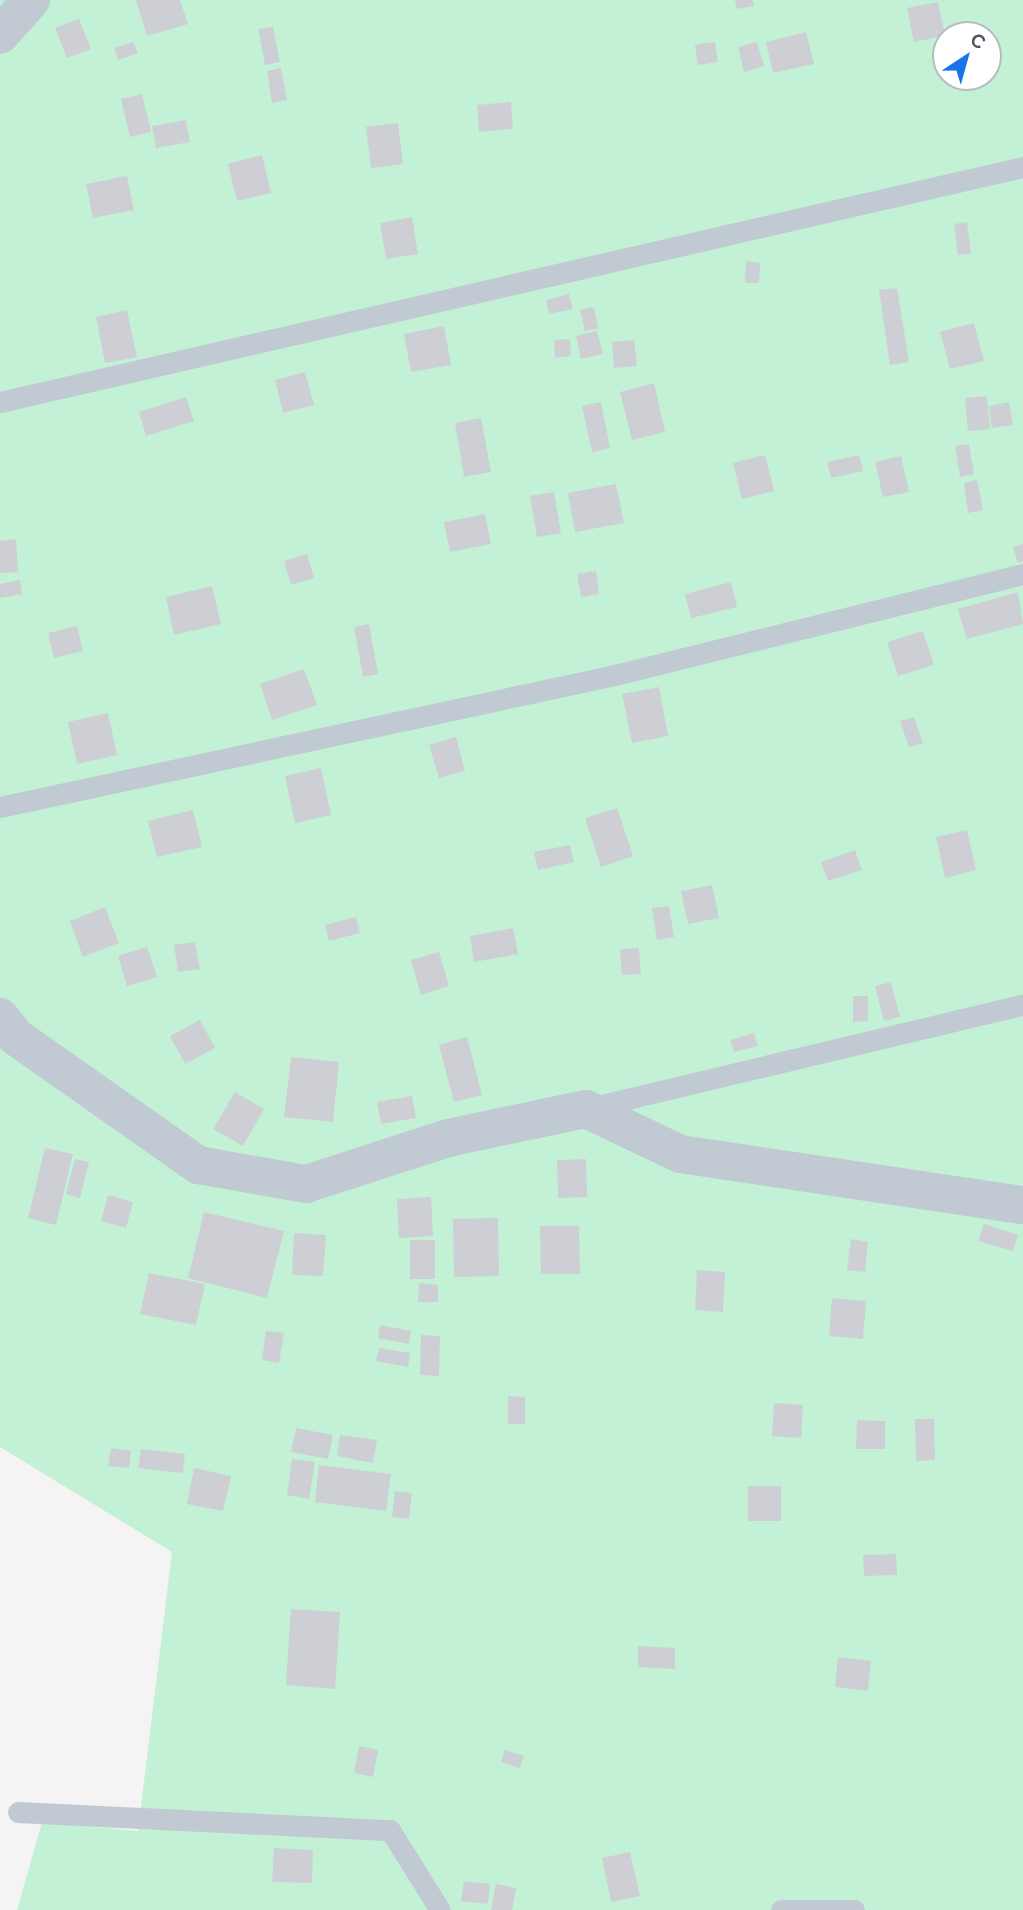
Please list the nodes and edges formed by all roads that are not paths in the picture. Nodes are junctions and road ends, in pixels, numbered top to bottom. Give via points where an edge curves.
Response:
1 (32, 0) edge
2 (0, 35) edge
3 (1023, 167) edge
4 (0, 402) edge
5 (1023, 574) edge
6 (0, 807) edge
7 (1023, 1005) edge
8 (0, 1017) edge
9 (586, 1109) junction
10 (1023, 1205) edge
11 (19, 1812) dead end
12 (440, 1910) edge
13 (781, 1910) edge
14 (854, 1910) edge

1 - 2 street
3 - 4 lane
5 - 6 lane via 615,674
7 - 9 lane
8 - 9 street via 16,1037 198,1165 306,1184 448,1138
9 - 10 street via 680,1154
11 - 12 lane via 390,1830
13 - 14 lane

